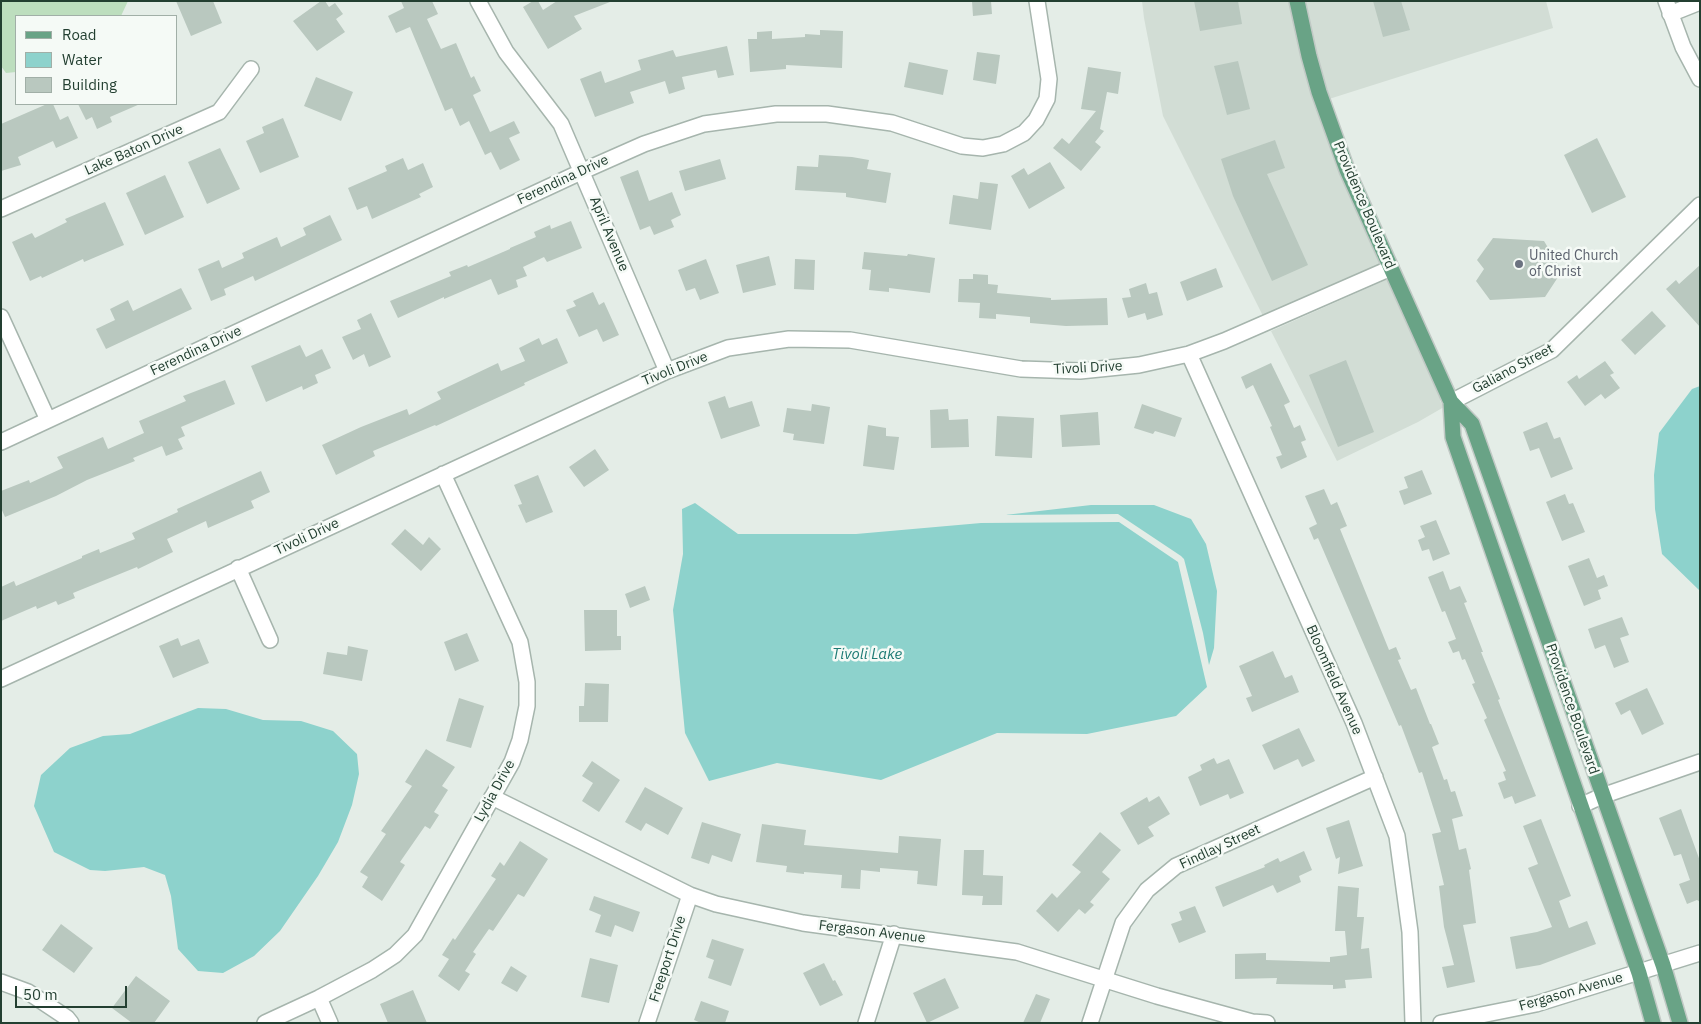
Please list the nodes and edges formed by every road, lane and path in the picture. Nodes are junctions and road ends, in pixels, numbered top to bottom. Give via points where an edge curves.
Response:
1 (478, 1) edge
2 (1037, 1) edge
3 (1297, 1) edge
4 (1700, 2) edge
5 (1668, 8) edge
6 (251, 69) dead end
7 (1700, 80) edge
8 (583, 171) junction
9 (1700, 205) edge
10 (1, 209) edge
11 (1391, 268) junction
12 (1, 316) edge
13 (1189, 354) junction
14 (667, 371) junction
15 (1451, 402) junction
16 (48, 420) junction
17 (1, 442) edge
18 (443, 474) junction
19 (238, 568) junction
20 (270, 640) dead end
21 (1, 679) edge
22 (1700, 762) edge
23 (1375, 777) junction
24 (1602, 796) junction
25 (492, 797) junction
26 (1580, 806) junction
27 (690, 895) junction
28 (894, 934) junction
29 (1700, 953) edge
30 (1663, 965) junction
31 (1639, 973) junction
32 (1105, 979) junction
33 (1, 982) edge
34 (319, 998) junction
35 (71, 1023) edge
36 (265, 1023) edge
37 (330, 1023) edge
38 (647, 1023) edge
39 (866, 1023) edge
40 (1090, 1023) edge
41 (1267, 1023) edge
42 (1413, 1023) edge
43 (1441, 1023) edge
44 (1654, 1023) edge
45 (1680, 1023) edge

1 - 8 street, April Avenue via 506,52 561,124
2 - 8 street, Ferendina Drive via 1050,79 1047,99 1036,120 1024,133 1003,144 983,148 962,146 892,123 827,114 776,114 704,124 644,144
3 - 11 main road, Providence Boulevard via 1319,92 1347,170
4 - 5 street
5 - 7 street
6 - 10 street, Lake Baton Drive via 219,112
8 - 14 street, April Avenue
8 - 16 street, Ferendina Drive
9 - 15 street, Galiano Street via 1552,350
11 - 13 street, Tivoli Drive
11 - 15 main road, Providence Boulevard
12 - 16 street
13 - 14 street, Tivoli Drive via 1139,365 1080,371 1021,369 850,340 789,339 728,348
13 - 23 street, Bloomfield Avenue via 1354,723
14 - 18 street, Tivoli Drive
15 - 24 main road, Providence Boulevard via 1472,424
15 - 26 main road, Providence Boulevard via 1453,438
16 - 17 street, Ferendina Drive
18 - 19 street, Tivoli Drive
18 - 25 street, Lydia Drive via 520,642 527,682 527,706 520,740 512,762
19 - 20 street
19 - 21 street, Tivoli Drive
22 - 24 street
23 - 32 street, Findlay Street via 1176,866 1146,890 1123,923
23 - 42 street, Bloomfield Avenue via 1397,836 1410,932
24 - 26 street
24 - 30 main road, Providence Boulevard
25 - 27 street, Fergason Avenue
25 - 34 street, Lydia Drive via 415,935 395,955
26 - 31 main road, Providence Boulevard
27 - 28 street, Fergason Avenue via 803,923
27 - 38 street, Freeport Drive
28 - 32 street, Fergason Avenue via 1017,952
28 - 39 street
29 - 30 street, Fergason Avenue
30 - 31 street, Fergason Avenue
30 - 45 main road, Providence Boulevard
31 - 43 street, Fergason Avenue via 1536,1004
31 - 44 main road, Providence Boulevard
32 - 40 street, Findlay Street
32 - 41 street, Fergason Avenue via 1252,1022
33 - 35 street via 28,992
34 - 36 street, Lydia Drive
34 - 37 street

